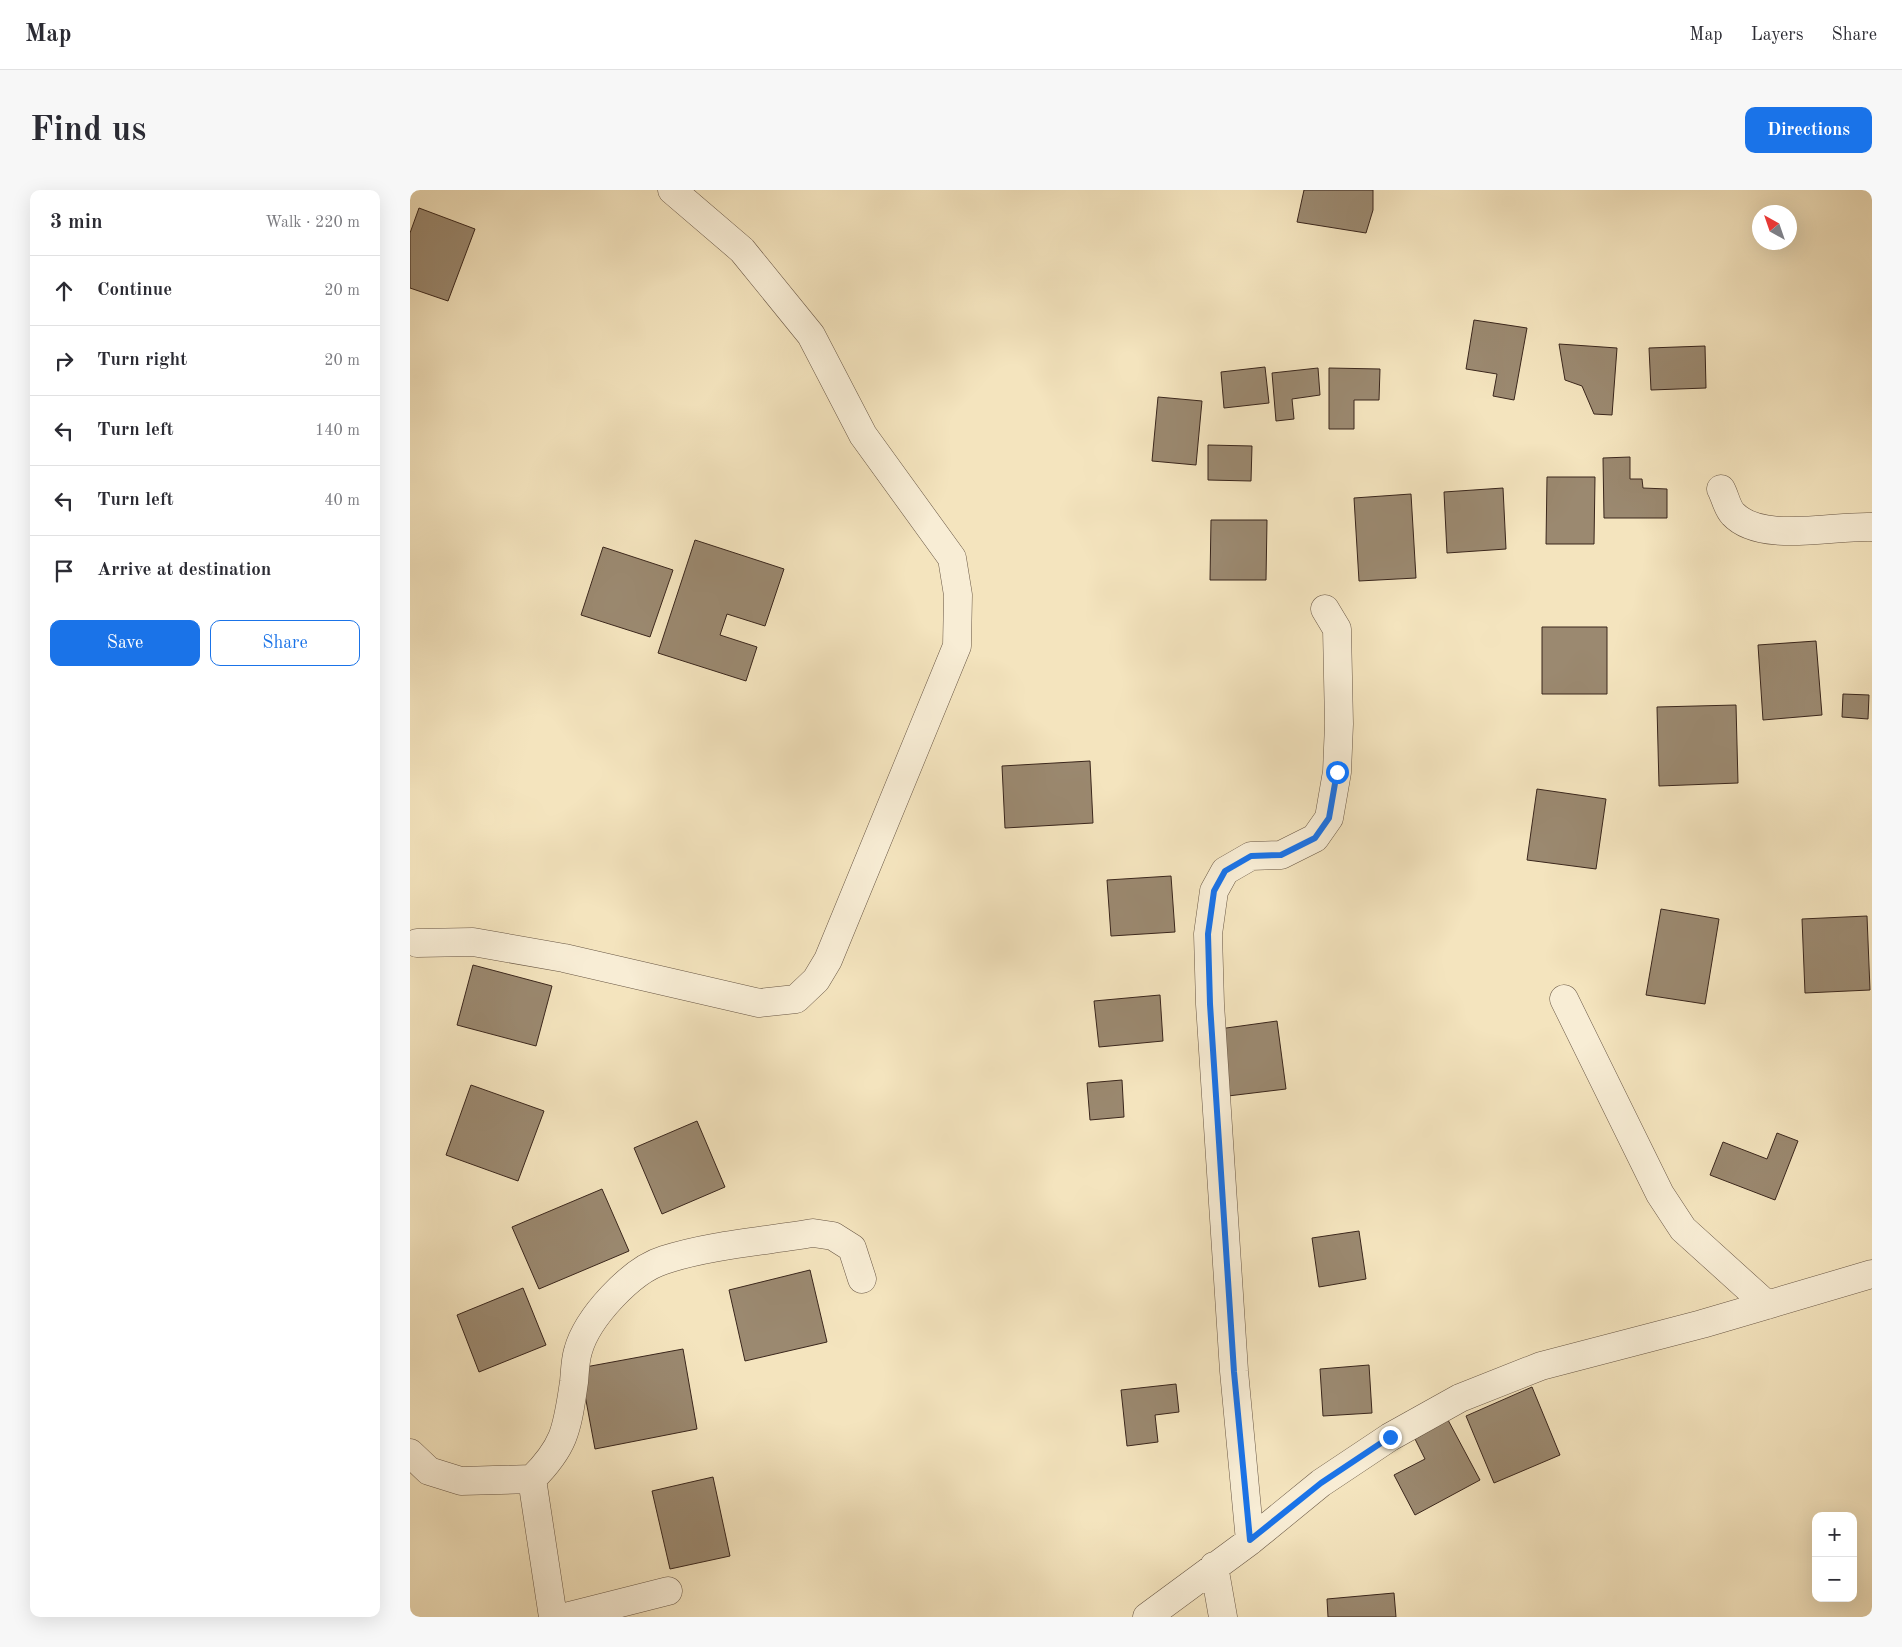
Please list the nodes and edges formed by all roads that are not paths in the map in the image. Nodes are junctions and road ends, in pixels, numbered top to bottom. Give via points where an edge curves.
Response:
1 (672, 190) edge
2 (1721, 489) dead end
3 (1872, 527) edge
4 (1325, 609) dead end
5 (417, 944) dead end
6 (1564, 999) dead end
7 (1872, 1274) edge
8 (862, 1279) dead end
9 (1767, 1305) junction
10 (410, 1453) edge
11 (532, 1480) junction
12 (1250, 1540) junction
13 (1214, 1566) junction
14 (668, 1591) dead end
15 (553, 1617) edge
16 (565, 1617) edge
17 (1147, 1617) edge
18 (1223, 1617) edge

1 - 5 street via 742,250 811,335 864,435 952,558 958,595 957,646 828,960 816,980 796,999 760,1003 564,958 473,942
2 - 3 street via 1732,513 1753,526 1794,532
4 - 12 street via 1337,629 1339,714 1337,772 1329,818 1315,838 1281,855 1251,856 1225,871 1214,891 1208,934 1234,1372
6 - 9 street via 1660,1194 1683,1229
7 - 9 street
8 - 11 street via 852,1248 833,1236 813,1233 662,1260 610,1298 590,1325 578,1351 567,1428 552,1460
9 - 12 street via 1541,1366 1460,1398 1390,1437 1321,1483
10 - 11 street via 429,1471 461,1481
11 - 15 street
12 - 13 street
13 - 17 street
13 - 18 street
14 - 16 street

